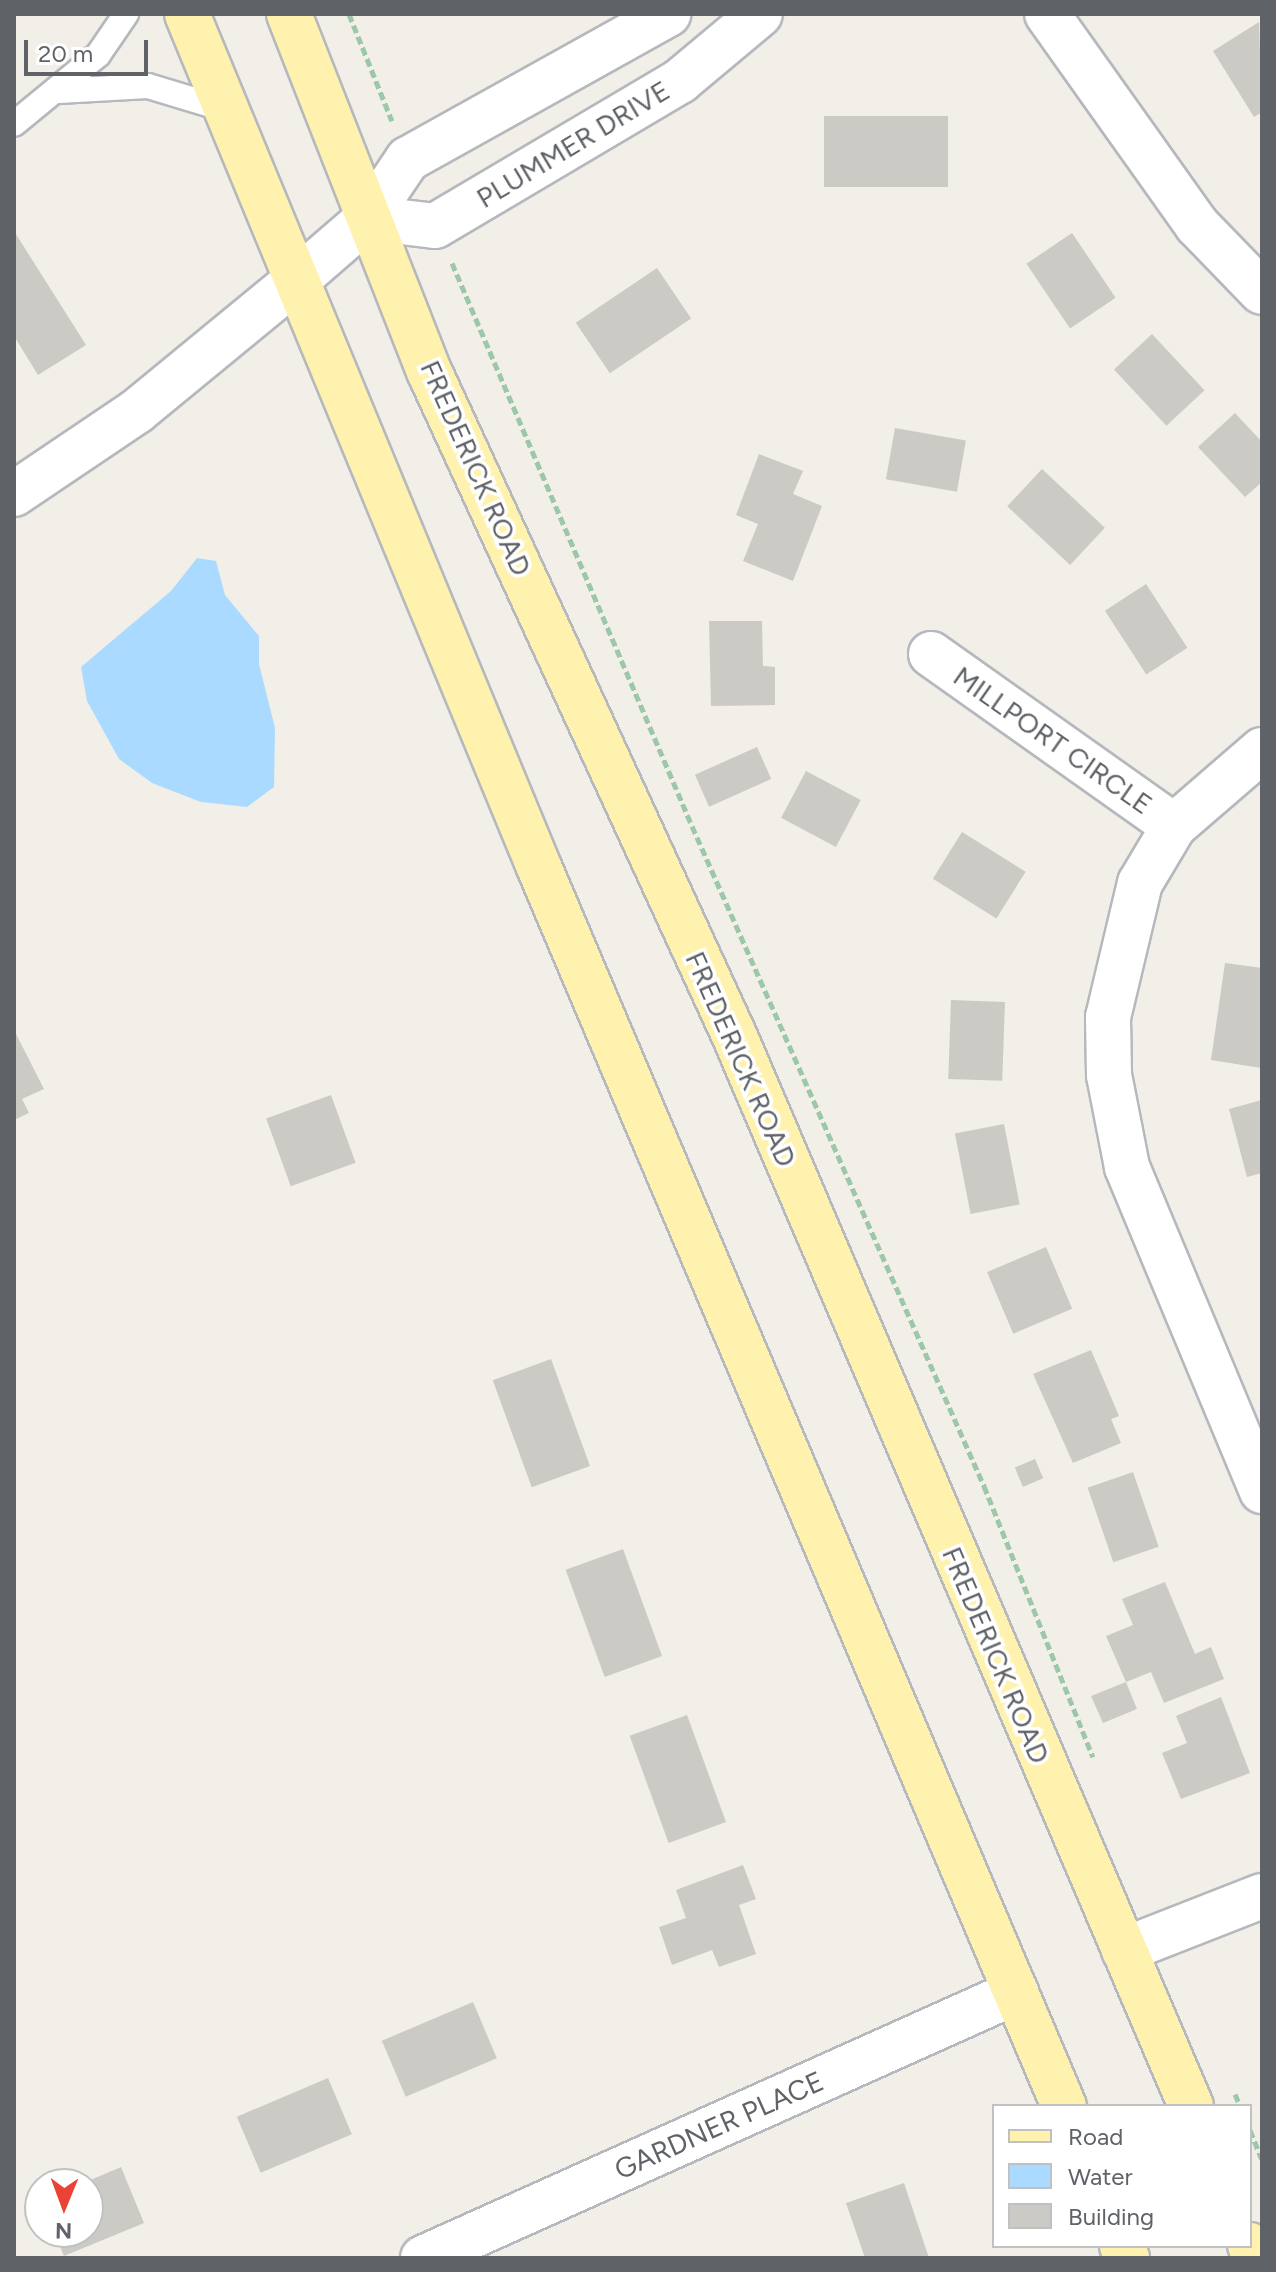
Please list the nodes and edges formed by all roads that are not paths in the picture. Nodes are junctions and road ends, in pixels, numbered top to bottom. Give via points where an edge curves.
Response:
1 (126, 14) edge
2 (187, 14) edge
3 (289, 14) edge
4 (668, 14) edge
5 (760, 14) edge
6 (1047, 14) edge
7 (59, 91) junction
8 (229, 111) junction
9 (14, 124) edge
10 (368, 218) junction
11 (300, 277) junction
12 (1262, 292) edge
13 (14, 494) edge
14 (931, 654) dead end
15 (1262, 750) edge
16 (1174, 826) junction
17 (1262, 1491) edge
18 (1262, 1896) edge
19 (1124, 1950) junction
20 (1016, 1992) junction
21 (1063, 2104) edge
22 (1190, 2104) edge
23 (423, 2258) edge

1 - 7 lane via 98,55
2 - 8 main road
3 - 10 main road, FREDERICK ROAD
4 - 10 street via 408,159
5 - 10 street, PLUMMER DRIVE via 680,81 435,226
6 - 12 street via 1197,225
7 - 8 lane via 148,86
7 - 9 lane
8 - 11 main road
10 - 11 street
10 - 19 main road, FREDERICK ROAD via 430,373 735,1037
11 - 13 street via 137,411
11 - 20 main road via 545,881
14 - 16 street, MILLPORT CIRCLE
15 - 16 street
16 - 17 street via 1140,883 1119,957 1108,1017 1109,1075 1127,1167
18 - 19 street
19 - 22 main road, FREDERICK ROAD
20 - 21 main road
20 - 23 street, GARDNER PLACE

